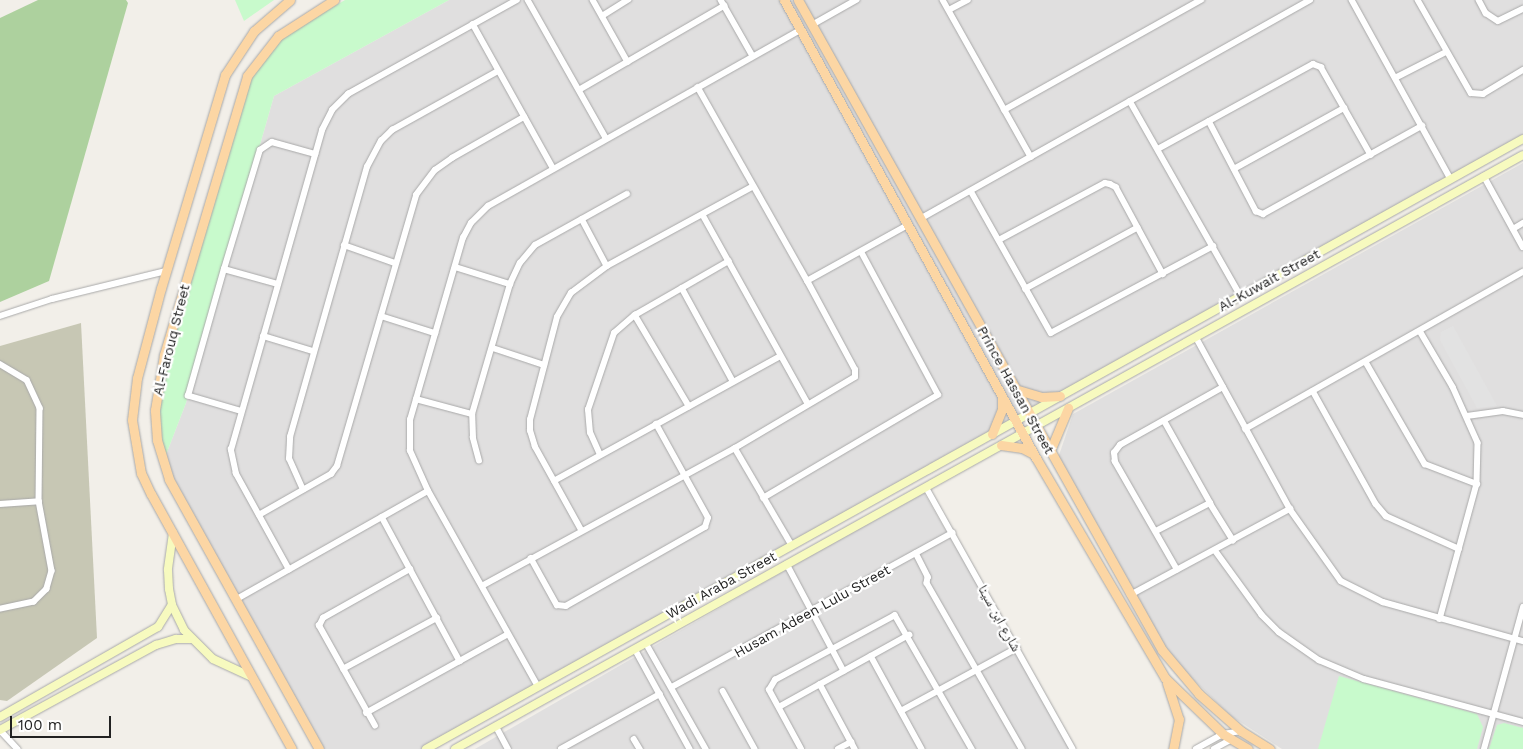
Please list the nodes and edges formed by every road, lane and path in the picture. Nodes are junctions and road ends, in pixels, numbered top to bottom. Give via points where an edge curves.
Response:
1 (290, 0) edge
2 (334, 0) edge
3 (517, 0) edge
4 (528, 0) edge
5 (593, 0) edge
6 (628, 0) edge
7 (720, 0) edge
8 (784, 0) edge
9 (798, 0) edge
10 (856, 0) edge
11 (943, 0) edge
12 (968, 0) edge
13 (1201, 0) edge
14 (1310, 0) edge
15 (1352, 0) edge
16 (1418, 0) edge
17 (1479, 0) edge
18 (724, 6) junction
19 (1523, 8) edge
20 (949, 10) junction
21 (602, 16) junction
22 (473, 24) junction
23 (812, 25) junction
24 (800, 30) junction
25 (1446, 52) junction
26 (753, 56) junction
27 (628, 62) junction
28 (498, 70) junction
29 (1523, 70) edge
30 (1395, 78) junction
31 (698, 88) junction
32 (579, 90) junction
33 (1130, 101) junction
34 (1344, 108) junction
35 (1004, 110) junction
36 (524, 117) junction
37 (1208, 121) junction
38 (1422, 126) junction
39 (606, 138) junction
40 (1523, 139) edge
41 (1158, 149) junction
42 (315, 154) junction
43 (1371, 155) junction
44 (1523, 155) edge
45 (1031, 157) junction
46 (553, 168) junction
47 (1234, 169) junction
48 (1484, 176) junction
49 (1451, 179) junction
50 (752, 187) junction
51 (971, 191) junction
52 (627, 194) dead end
53 (703, 215) junction
54 (582, 219) junction
55 (920, 219) junction
56 (1523, 223) edge
57 (908, 225) junction
58 (1137, 228) junction
59 (1513, 229) junction
60 (999, 240) junction
61 (344, 245) junction
62 (1213, 246) junction
63 (1331, 246) junction
64 (1523, 247) edge
65 (861, 252) junction
66 (1339, 257) junction
67 (729, 261) junction
68 (395, 263) junction
69 (608, 266) junction
70 (455, 267) junction
71 (224, 269) junction
72 (166, 271) junction
73 (1523, 272) edge
74 (1163, 274) junction
75 (807, 281) junction
76 (278, 284) junction
77 (510, 284) junction
78 (682, 288) junction
79 (1025, 288) junction
80 (1241, 296) junction
81 (635, 315) junction
82 (0, 316) edge
83 (381, 316) junction
84 (1420, 331) junction
85 (435, 333) junction
86 (263, 336) junction
87 (1196, 337) junction
88 (493, 348) junction
89 (314, 351) junction
90 (780, 356) junction
91 (1366, 362) junction
92 (0, 364) edge
93 (544, 365) junction
94 (733, 381) junction
95 (1223, 387) junction
96 (1015, 389) junction
97 (1313, 391) junction
98 (1001, 394) junction
99 (1060, 396) junction
100 (416, 399) junction
101 (808, 404) junction
102 (689, 406) junction
103 (1068, 408) junction
104 (240, 411) junction
105 (472, 414) junction
106 (1029, 414) junction
107 (1523, 415) edge
108 (1468, 416) junction
109 (1164, 420) junction
110 (1016, 421) junction
111 (656, 424) junction
112 (1036, 426) junction
113 (1245, 429) junction
114 (1022, 433) junction
115 (992, 434) junction
116 (1001, 445) junction
117 (734, 448) junction
118 (1050, 451) junction
119 (600, 455) junction
120 (1036, 458) junction
121 (479, 461) dead end
122 (685, 475) junction
123 (554, 481) junction
124 (1477, 484) junction
125 (926, 487) junction
126 (303, 490) junction
127 (428, 491) junction
128 (763, 498) junction
129 (39, 501) junction
130 (1210, 503) junction
131 (0, 504) edge
132 (1290, 509) junction
133 (259, 515) junction
134 (382, 517) junction
135 (581, 530) junction
136 (1156, 531) junction
137 (173, 533) junction
138 (952, 533) junction
139 (1233, 540) junction
140 (792, 545) junction
141 (1459, 549) junction
142 (1215, 550) junction
143 (916, 553) junction
144 (531, 558) junction
145 (787, 564) junction
146 (410, 569) junction
147 (289, 570) junction
148 (1177, 570) junction
149 (730, 580) junction
150 (482, 586) junction
151 (737, 592) junction
152 (1130, 595) junction
153 (237, 599) junction
154 (172, 605) junction
155 (1523, 607) edge
156 (0, 609) edge
157 (811, 611) junction
158 (437, 618) junction
159 (1440, 619) junction
160 (507, 635) junction
161 (909, 635) junction
162 (1514, 638) junction
163 (192, 639) junction
164 (1523, 641) edge
165 (646, 643) junction
166 (1017, 648) junction
167 (635, 649) junction
168 (833, 650) junction
169 (871, 656) junction
170 (460, 661) junction
171 (343, 669) junction
172 (977, 670) junction
173 (844, 671) junction
174 (252, 677) junction
175 (1165, 678) junction
176 (820, 684) junction
177 (538, 687) junction
178 (672, 687) junction
179 (939, 690) junction
180 (723, 691) dead end
181 (660, 694) junction
182 (778, 707) junction
183 (901, 711) junction
184 (366, 713) junction
185 (1494, 713) junction
186 (0, 718) edge
187 (1523, 722) edge
188 (375, 726) dead end
189 (496, 726) junction
190 (0, 730) edge
191 (1232, 734) junction
192 (634, 740) dead end
193 (851, 742) junction
194 (971, 747) edge
195 (18, 749) edge
196 (292, 749) edge
197 (319, 749) edge
198 (426, 749) edge
199 (455, 749) edge
200 (508, 749) edge
201 (561, 749) edge
202 (640, 749) edge
203 (690, 749) edge
204 (706, 749) edge
205 (755, 749) edge
206 (801, 749) edge
207 (838, 749) edge
208 (855, 749) edge
209 (922, 749) edge
210 (963, 749) edge
211 (1022, 749) edge
212 (1073, 749) edge
213 (1173, 749) edge
214 (1196, 749) edge
215 (1214, 749) edge
216 (1248, 749) edge
217 (1270, 749) edge
218 (1484, 749) edge

1 - 72 main road, Al-Farouq Street via 254,31 225,75
2 - 153 main road, Al-Farouq Street via 278,36 247,76 194,252 156,395 155,426 163,465
3 - 22 street
4 - 32 street
5 - 21 street
6 - 21 street
7 - 18 street
8 - 24 main road, Prince Hassan Street
9 - 23 main road, Prince Hassan Street
10 - 23 street
11 - 20 street
12 - 20 street
13 - 35 street
14 - 33 street
15 - 30 street
16 - 25 street
17 - 19 street via 1491,18 1498,21
18 - 26 street
18 - 27 street
20 - 35 street
21 - 27 street
22 - 28 street
22 - 42 street via 348,94 326,119
23 - 55 main road, Prince Hassan Street
24 - 26 street
24 - 57 main road, Prince Hassan Street
25 - 29 street via 1465,86 1474,94 1483,94
25 - 30 street
26 - 31 street
27 - 32 street
28 - 36 street
28 - 61 street via 404,122 381,141 367,167
30 - 38 street
31 - 39 street
31 - 50 street
32 - 39 street
33 - 41 street
33 - 45 street
34 - 37 street via 1321,67 1313,64
34 - 43 street
34 - 47 street
35 - 45 street
36 - 46 street
36 - 68 street via 452,158 424,182 410,209
37 - 41 street
37 - 47 street
38 - 43 street
38 - 49 street
39 - 46 street
40 - 49 main road, Al-Kuwait Street
41 - 62 street
42 - 71 street via 272,142 260,150
42 - 76 street
43 - 47 street via 1262,214 1256,211
44 - 48 main road, Al-Kuwait Street
45 - 51 street
46 - 70 street via 479,214 464,238
48 - 59 street
48 - 66 main road, Al-Kuwait Street
49 - 63 main road, Al-Kuwait Street
50 - 53 street
50 - 75 street
51 - 55 street
51 - 60 street
52 - 54 street
53 - 67 street
53 - 69 street
54 - 69 street
54 - 77 street via 535,245 526,254
55 - 96 main road, Prince Hassan Street
56 - 59 street
57 - 65 street
57 - 98 main road, Prince Hassan Street
58 - 60 street via 1116,187 1105,183
58 - 74 street
58 - 79 street
59 - 64 street
60 - 79 street
61 - 68 street
61 - 89 street
62 - 74 street
62 - 80 street
63 - 66 main road
63 - 80 main road, Al-Kuwait Street
65 - 75 street
65 - 128 street via 938,396
66 - 87 main road, Al-Kuwait Street
67 - 78 street
67 - 90 street
68 - 83 street
69 - 93 street via 571,293 558,317
70 - 77 street
70 - 85 street
71 - 76 street
71 - 104 street via 188,396
72 - 82 street via 52,299
72 - 137 main road, Al-Farouq Street via 137,378 132,420 141,473
73 - 84 street
74 - 79 street via 1055,334 1047,330
75 - 101 street via 855,370 851,381
76 - 86 street
77 - 88 street
78 - 81 street
78 - 94 street
80 - 99 main road, Al-Kuwait Street
81 - 102 street
81 - 119 street via 622,324 609,342 588,410 590,433
83 - 85 street
83 - 126 street via 337,466 331,474
84 - 91 street
84 - 108 street
85 - 100 street
86 - 89 street
86 - 104 street
87 - 95 street
87 - 103 main road, Al-Kuwait Street
88 - 93 street
88 - 105 street
89 - 126 street via 288,450 292,468
90 - 94 street
90 - 101 street
91 - 97 street
91 - 124 street via 1425,464
92 - 129 street via 27,380 40,408
93 - 123 street via 530,431
94 - 102 street
95 - 109 street
95 - 113 street
96 - 99 main road via 1040,397
96 - 106 main road, Prince Hassan Street
97 - 113 street
97 - 141 street via 1376,504 1386,516
98 - 110 main road, Prince Hassan Street
98 - 115 main road via 1002,409
99 - 106 main road, Al-Kuwait Street
100 - 105 street
100 - 127 street via 410,420 410,451
101 - 117 street
102 - 111 street
103 - 112 main road, Al-Kuwait Street
103 - 118 main road
104 - 133 street via 231,459
105 - 121 street via 473,438
106 - 110 main road, Al-Kuwait Street
106 - 112 main road, Prince Hassan Street
107 - 108 street via 1503,411
108 - 124 street via 1478,443
109 - 130 street
109 - 136 street via 1116,448 1113,457
110 - 114 main road, Prince Hassan Street
110 - 115 main road, Wadi Araba Street
111 - 119 street
111 - 122 street
112 - 114 main road, Al-Kuwait Street
112 - 118 main road, Prince Hassan Street
113 - 132 street
114 - 116 main road, Wadi Araba Street
114 - 120 main road, Prince Hassan Street
115 - 140 main road, Wadi Araba Street
116 - 120 main road via 1022,448
116 - 125 main road, Wadi Araba Street
117 - 122 street
117 - 128 street
118 - 152 main road, Prince Hassan Street
119 - 123 street
120 - 175 main road, Prince Hassan Street
122 - 135 street
122 - 144 street via 708,518 705,527 566,606 558,605
123 - 135 street
124 - 141 street
125 - 138 street, شارع ابن سينا
125 - 145 main road, Wadi Araba Street
126 - 133 street
127 - 134 street
127 - 150 street
128 - 140 street
129 - 131 street
129 - 156 street via 52,571 47,589 28,605
130 - 136 street
130 - 139 street
132 - 139 street
132 - 159 street via 1340,581 1383,602
133 - 147 street
134 - 146 street
134 - 147 street
135 - 144 street
136 - 148 street
137 - 154 main road via 168,570
137 - 174 main road, Al-Farouq Street
138 - 143 street, Husam Adeen Lulu Street
138 - 166 street, شارع ابن سينا
139 - 142 street
140 - 149 main road, Wadi Araba Street
141 - 159 street
142 - 148 street
142 - 185 street via 1279,632 1319,660 1364,679
143 - 157 street, Husam Adeen Lulu Street
143 - 172 street via 928,577 927,583
144 - 150 street
145 - 151 main road, Wadi Araba Street
145 - 157 street
146 - 158 street
146 - 171 street via 323,618 319,626
147 - 153 street
148 - 152 street
149 - 151 main road
149 - 177 main road, Wadi Araba Street
150 - 160 street
151 - 165 main road, Wadi Araba Street
152 - 191 main road, Prince Hassan Street via 1162,650 1199,694 1231,722
153 - 197 main road, Al-Farouq Street
154 - 163 main road
154 - 186 main road via 158,627
155 - 162 street
157 - 168 street
157 - 178 street, Husam Adeen Lulu Street
158 - 170 street
158 - 171 street
159 - 162 street
160 - 170 street
160 - 177 street
161 - 168 street via 895,615
161 - 169 street
161 - 179 street
162 - 164 street
162 - 185 street
163 - 174 main road via 213,659
163 - 190 main road via 176,639 156,645
165 - 167 main road, Wadi Araba Street
165 - 178 street
166 - 172 street
166 - 212 street, شارع ابن سينا
167 - 181 street
167 - 189 main road, Wadi Araba Street
168 - 173 street
168 - 182 street via 775,680 770,690
169 - 173 street
169 - 183 street
170 - 184 street
171 - 184 street
172 - 179 street
172 - 211 street
173 - 176 street
174 - 196 main road, Al-Farouq Street
175 - 191 main road, Prince Hassan Street
175 - 213 main road via 1179,719
176 - 182 street
176 - 193 street
177 - 198 main road, Wadi Araba Street
178 - 204 street
179 - 183 street
179 - 194 street
180 - 205 street
181 - 201 street
181 - 203 street
182 - 206 street
183 - 209 street
184 - 188 street
185 - 187 street
185 - 218 street
189 - 199 main road, Wadi Araba Street
189 - 200 street
190 - 195 street
191 - 214 street
191 - 215 street
191 - 216 main road, Prince Hassan Street
191 - 217 main road, Prince Hassan Street
192 - 202 street
193 - 207 street
193 - 208 street
194 - 210 street

